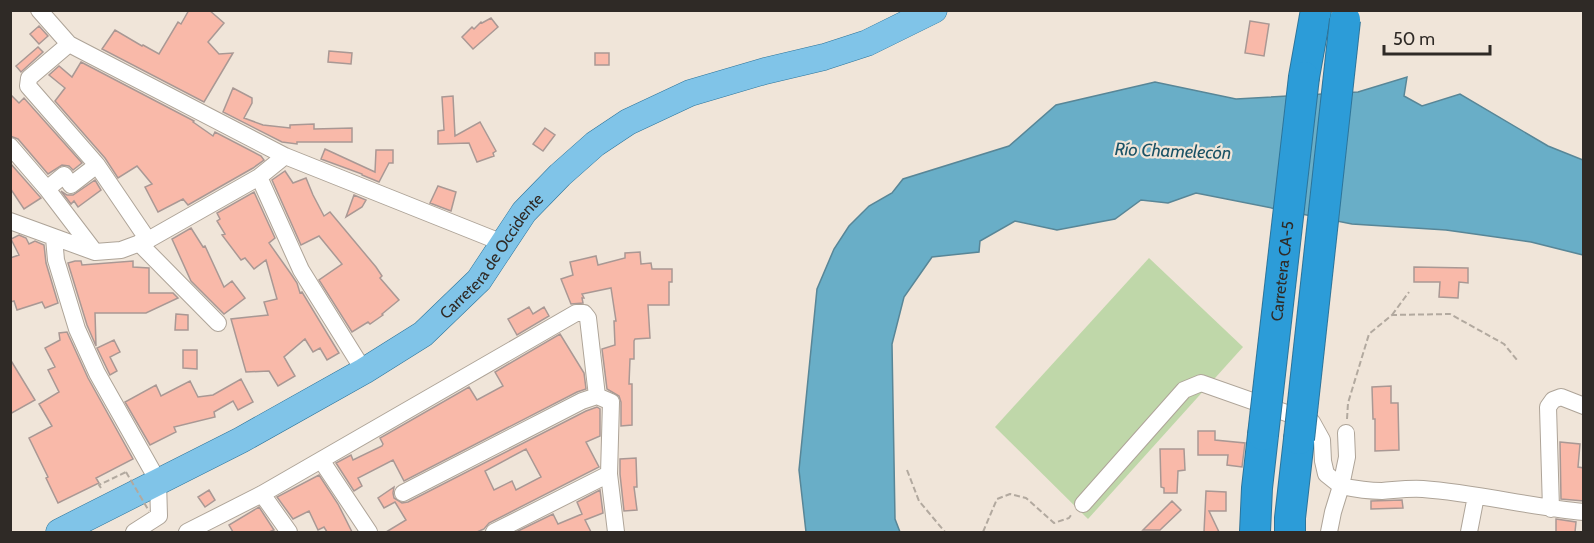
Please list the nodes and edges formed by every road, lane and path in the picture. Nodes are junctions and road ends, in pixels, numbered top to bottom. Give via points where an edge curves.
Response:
1 (39, 10) edge
2 (934, 10) edge
3 (1316, 10) edge
4 (1346, 15) edge
5 (69, 44) junction
6 (10, 146) edge
7 (285, 156) junction
8 (97, 165) junction
9 (259, 177) junction
10 (47, 189) junction
11 (10, 221) edge
12 (54, 238) junction
13 (144, 241) junction
14 (503, 243) junction
15 (95, 252) junction
16 (1409, 292) dead end
17 (1392, 315) junction
18 (218, 323) dead end
19 (1517, 360) dead end
20 (364, 371) junction
21 (597, 396) junction
22 (1584, 406) edge
23 (1346, 434) joint
24 (321, 460) junction
25 (907, 470) dead end
26 (609, 474) junction
27 (158, 481) junction
28 (99, 485) dead end
29 (1341, 486) junction
30 (403, 493) dead end
31 (262, 494) junction
32 (1476, 496) junction
33 (1083, 504) joint
34 (1551, 509) junction
35 (149, 511) dead end
36 (1584, 513) edge
37 (59, 532) edge
38 (134, 532) edge
39 (187, 532) edge
40 (289, 532) edge
41 (369, 532) edge
42 (494, 532) edge
43 (616, 532) edge
44 (945, 532) edge
45 (983, 532) edge
46 (1255, 532) edge
47 (1290, 532) edge
48 (1329, 532) edge
49 (1469, 532) edge

1 - 5 street
2 - 14 main road, Carretera de Occidente via 867,43 690,93 628,122 560,175 524,212
3 - 46 highway, Carretera CA-5, bridge via 1304,77
4 - 47 highway, Carretera CA-5, bridge
5 - 7 street
5 - 8 street via 29,78 28,86
6 - 10 street
7 - 9 street
7 - 14 street
8 - 10 street via 71,185 64,175
8 - 13 street
9 - 13 street
9 - 20 street via 301,270
10 - 15 street
11 - 12 street
12 - 15 street
12 - 27 street via 56,260 77,330
13 - 15 street via 121,250
13 - 18 street
14 - 20 main road, Carretera de Occidente via 479,280 423,334
16 - 17 path
17 - 19 path via 1450,314 1504,344
17 - 23 path via 1368,334 1348,403
20 - 27 main road, Carretera de Occidente via 242,440
21 - 24 street via 588,318 584,313 576,313
21 - 26 street via 610,402
21 - 30 street
22 - 34 street via 1561,397 1548,407
23 - 29 street via 1347,457
24 - 31 street
24 - 41 street
25 - 44 path via 919,501
26 - 42 street
26 - 43 street
27 - 37 main road, Carretera de Occidente
27 - 38 street via 159,516
28 - 35 path, bridge via 126,472
29 - 32 street via 1381,491 1424,489
29 - 33 street via 1326,474 1322,440 1312,422 1202,383 1184,390
29 - 48 street
31 - 39 street
31 - 40 street
32 - 34 street
32 - 49 street
33 - 45 path via 1069,518 1054,523 1026,498 1010,494 997,499
34 - 36 street

